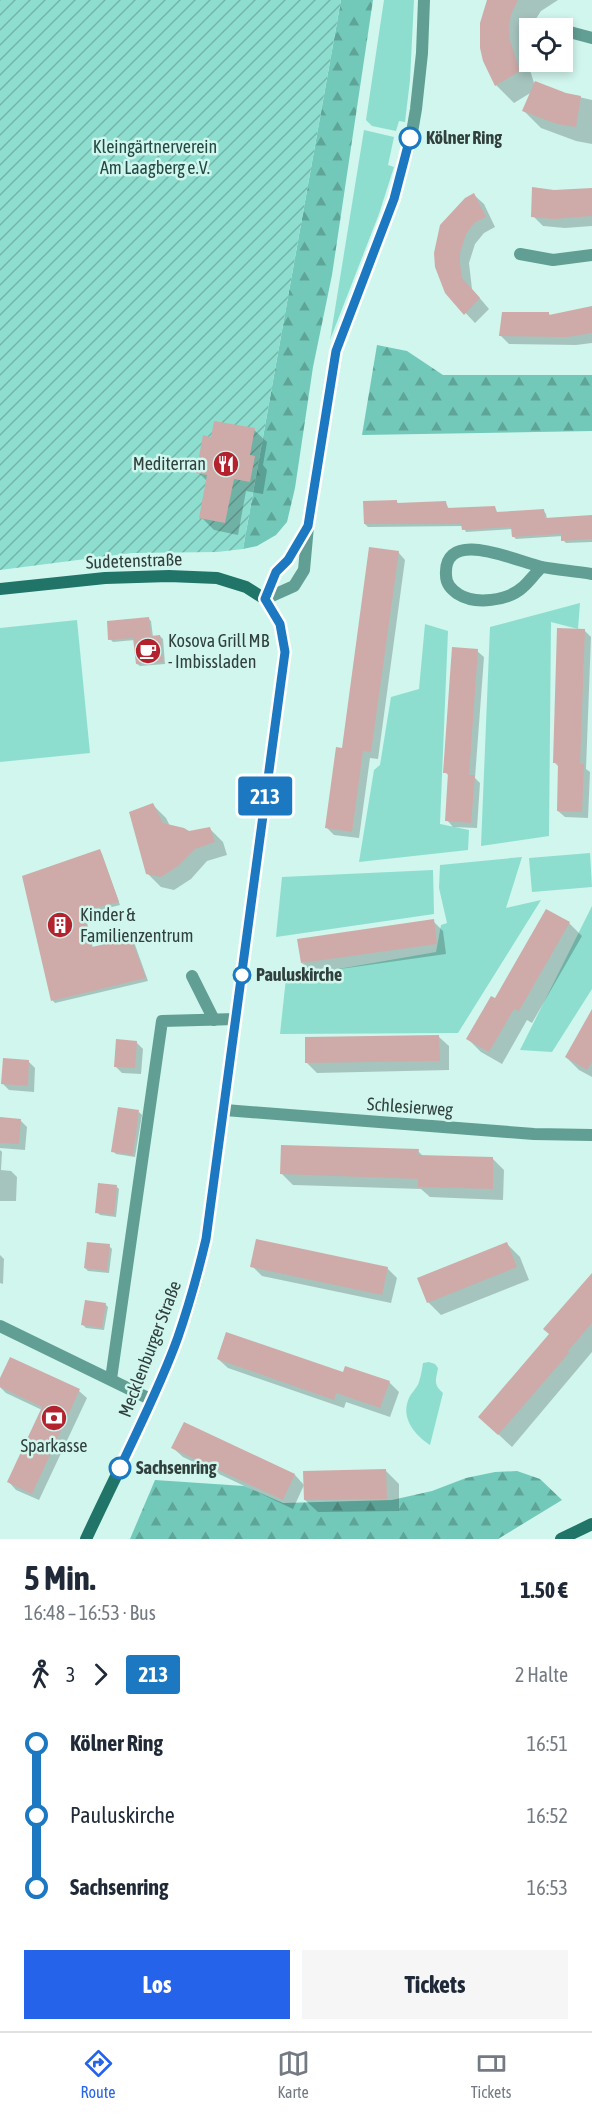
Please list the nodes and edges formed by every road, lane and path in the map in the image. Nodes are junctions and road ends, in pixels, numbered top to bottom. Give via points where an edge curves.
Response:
1 (423, 0) edge
2 (573, 33) edge
3 (592, 38) edge
4 (520, 254) dead end
5 (592, 255) edge
6 (308, 526) junction
7 (542, 567) junction
8 (592, 574) edge
9 (0, 589) edge
10 (265, 599) junction
11 (192, 976) dead end
12 (236, 1019) junction
13 (214, 1020) junction
14 (225, 1110) junction
15 (592, 1136) edge
16 (0, 1326) edge
17 (111, 1379) junction
18 (152, 1400) junction
19 (592, 1524) edge
20 (87, 1539) edge
21 (561, 1539) edge

1 - 6 street via 422,53 411,138 394,199 336,351
2 - 3 street
4 - 5 street via 553,260
6 - 10 street via 276,572
6 - 10 street via 304,570 294,586
7 - 7 street via 478,549 464,549 447,562 446,580 461,596 486,600 521,589
7 - 8 street
9 - 10 street, Sudetenstraße via 105,578 202,577 246,587
10 - 12 street, Mecklenburger Straße via 280,624 285,652
11 - 13 street
12 - 13 street, Mecklenburger Straße
12 - 14 street, Mecklenburger Straße
13 - 17 street, Mecklenburger Straße via 162,1021
14 - 15 street, Schlesierweg
14 - 18 street, Mecklenburger Straße via 195,1286
16 - 17 street
17 - 18 street
18 - 20 street, Mecklenburger Straße
19 - 21 street

